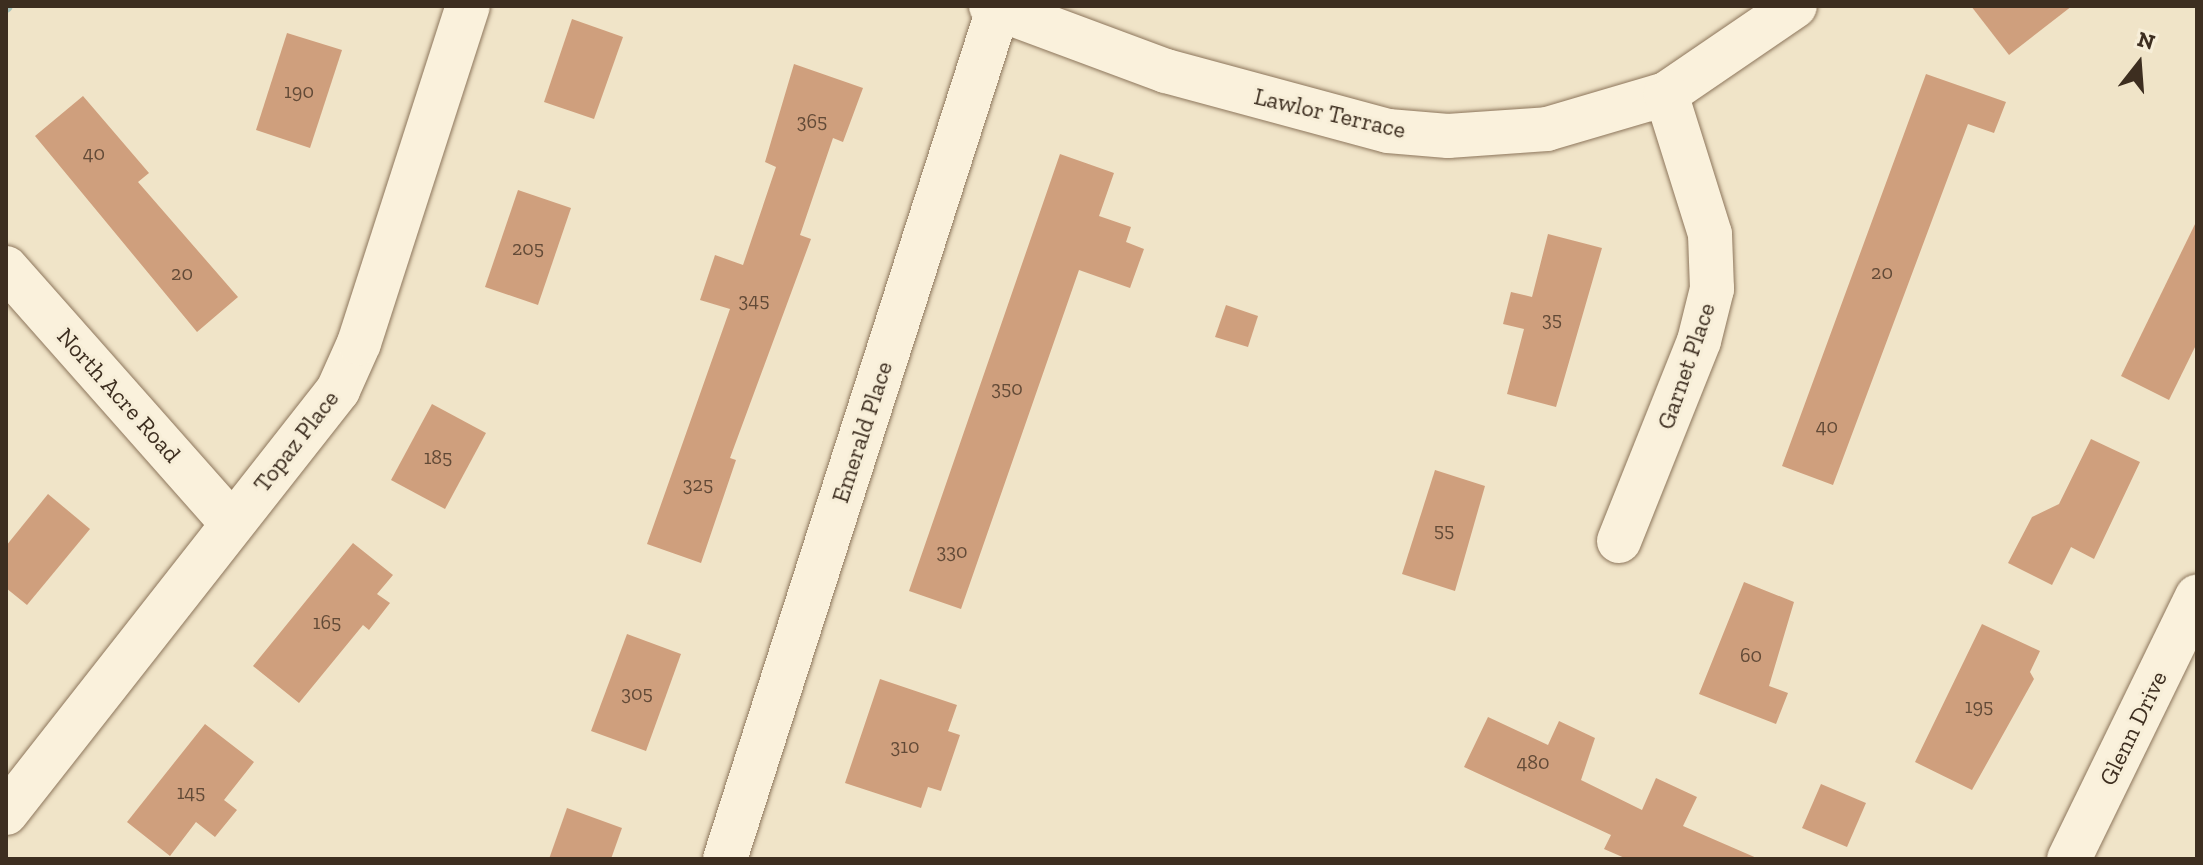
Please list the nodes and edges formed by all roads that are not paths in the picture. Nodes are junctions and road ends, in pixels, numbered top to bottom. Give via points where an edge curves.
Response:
1 (468, 6) edge
2 (1795, 6) edge
3 (996, 7) edge
4 (1666, 94) junction
5 (6, 268) edge
6 (231, 522) junction
7 (1619, 541) dead end
8 (2197, 597) edge
9 (6, 813) edge
10 (725, 859) edge
11 (2069, 859) edge

1 - 6 street, Topaz Place via 359,343 338,390
2 - 4 street, Lawlor Terrace
3 - 4 street, Lawlor Terrace via 1166,71 1388,131 1448,136 1547,129
3 - 10 street, Emerald Place
4 - 7 street, Garnet Place via 1710,234 1712,289 1699,341
5 - 6 street, North Acre Road
6 - 9 street, Topaz Place
8 - 11 street, Glenn Drive

